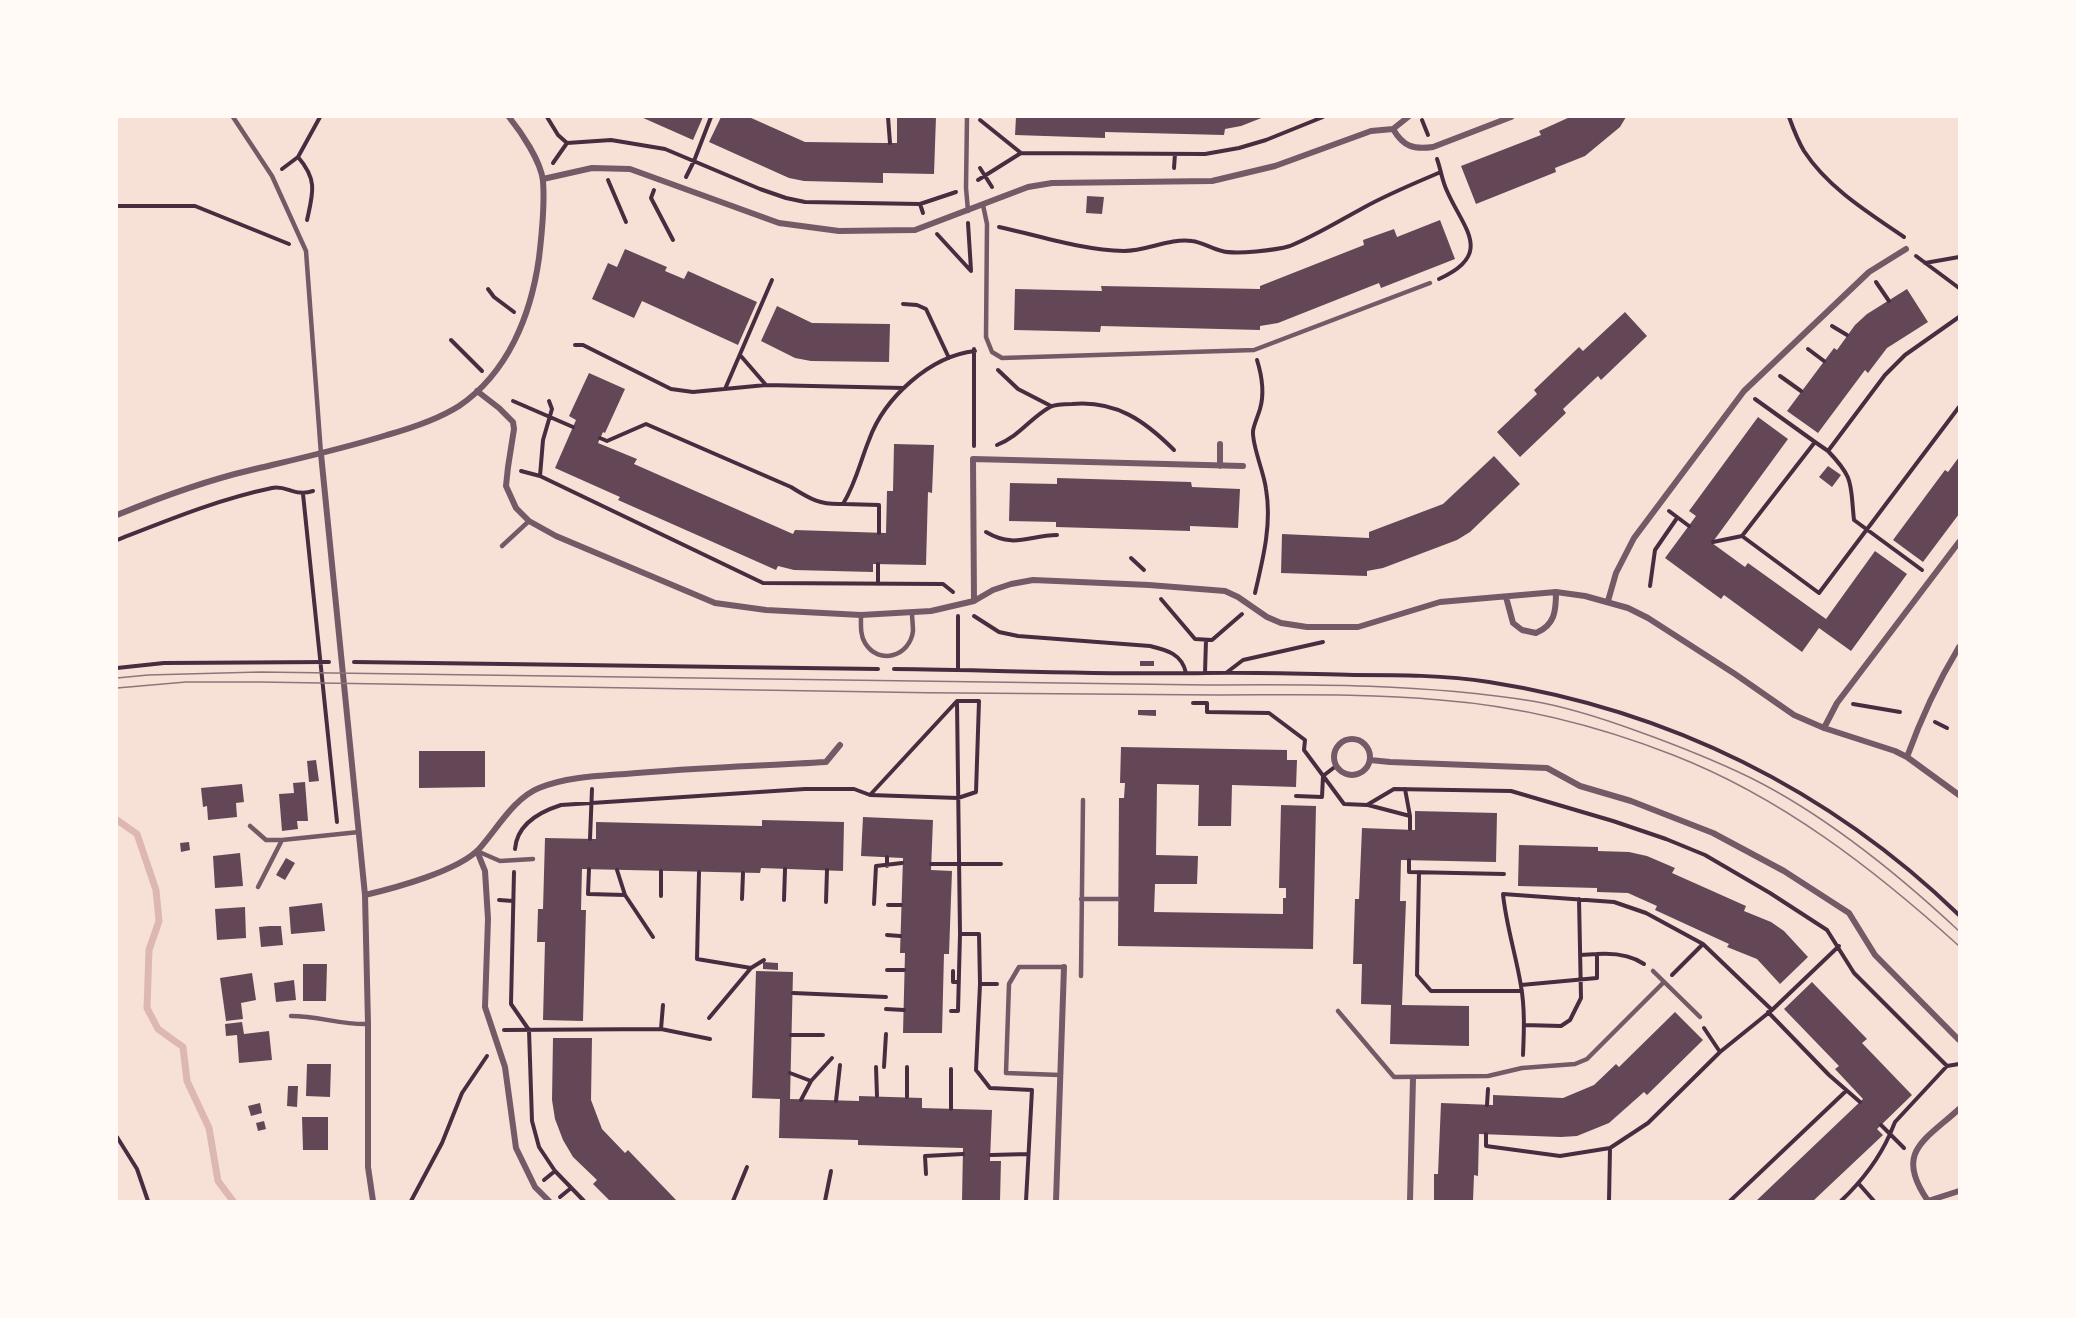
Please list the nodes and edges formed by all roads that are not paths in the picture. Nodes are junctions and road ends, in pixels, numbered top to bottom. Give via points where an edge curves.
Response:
1 (233, 117) edge
2 (509, 117) edge
3 (967, 117) edge
4 (1407, 117) edge
5 (1511, 117) edge
6 (1393, 129) junction
7 (543, 179) junction
8 (983, 205) junction
9 (968, 211) junction
10 (1906, 249) road end
11 (1430, 283) road end
12 (477, 391) junction
13 (1220, 444) dead end
14 (321, 454) junction
15 (1220, 466) junction
16 (1243, 466) dead end
17 (117, 515) edge
18 (529, 521) junction
19 (1959, 542) edge
20 (502, 546) dead end
21 (1556, 592) junction
22 (1506, 597) junction
23 (974, 601) junction
24 (1608, 601) junction
25 (912, 612) junction
26 (861, 615) junction
27 (1959, 647) edge
28 (1824, 728) junction
29 (840, 744) dead end
30 (1907, 757) junction
31 (1370, 759) junction
32 (1959, 795) edge
33 (1083, 800) dead end
34 (250, 826) dead end
35 (359, 832) junction
36 (282, 840) junction
37 (477, 851) junction
38 (533, 860) dead end
39 (258, 887) dead end
40 (365, 895) junction
41 (1081, 899) junction
42 (1118, 900) dead end
43 (1064, 967) joint
44 (1653, 971) road end
45 (1081, 976) dead end
46 (1665, 982) junction
47 (1338, 1011) dead end
48 (291, 1016) dead end
49 (1700, 1017) road end
50 (368, 1024) junction
51 (1959, 1040) edge
52 (1060, 1075) junction
53 (1413, 1078) junction
54 (1959, 1109) edge
55 (1959, 1191) edge
56 (373, 1201) edge
57 (549, 1201) edge
58 (1056, 1201) edge
59 (1410, 1201) edge
60 (1928, 1201) edge

1 - 14 lane via 272,176 306,251
2 - 7 street via 531,150
3 - 9 lane
4 - 6 street
5 - 6 street via 1421,149 1400,141
6 - 8 street via 1371,130 1275,166 1212,181 1052,183 1028,187
7 - 9 street via 592,168 630,169 779,223 839,231 915,230
7 - 12 street via 542,234 524,320 510,350
8 - 9 street
8 - 11 lane via 987,224 986,337 992,352 1002,358 1254,350
10 - 24 street via 1869,272 1744,391 1630,546
12 - 14 street via 458,406 419,425
12 - 18 street via 513,422 506,486 516,508
13 - 15 street
14 - 17 street via 173,492
14 - 35 street
15 - 16 street
15 - 23 street via 973,459
18 - 20 lane
18 - 26 street via 715,603
19 - 28 street via 1837,703
21 - 22 street
21 - 22 street via 1556,614 1536,633 1513,623
21 - 24 street
22 - 23 street via 1440,602 1358,627 1281,623 1224,591 1149,585 1033,580 993,590
23 - 25 street
24 - 28 street via 1648,618 1794,715
25 - 26 street
25 - 26 lane via 913,633 908,646 896,656 885,657 865,644
27 - 30 street via 1922,716
28 - 30 street
29 - 37 street via 826,762 633,773 572,779 538,788 509,810
30 - 32 street
31 - 31 street via 1364,744 1354,739 1342,741 1333,757 1342,772 1354,775 1364,770
31 - 51 street via 1547,768 1580,786 1713,833 1784,871 1849,913 1875,955
33 - 41 lane
34 - 36 lane via 266,840
35 - 36 lane
35 - 40 street
36 - 39 lane
37 - 38 lane via 500,861
37 - 40 street via 451,866
37 - 57 street via 485,871 488,919 485,1007 505,1067 516,1148 535,1187
40 - 50 street
41 - 42 lane
41 - 45 lane
43 - 52 street
43 - 52 lane via 1020,968 1009,984 1006,1073
44 - 46 lane
46 - 49 lane
46 - 53 lane via 1587,1059 1575,1064 1522,1068 1488,1076
47 - 53 lane via 1394,1077
48 - 50 lane
50 - 56 street via 368,1167
52 - 58 street
53 - 59 street
54 - 60 street via 1922,1142 1913,1157 1917,1184
55 - 60 street

